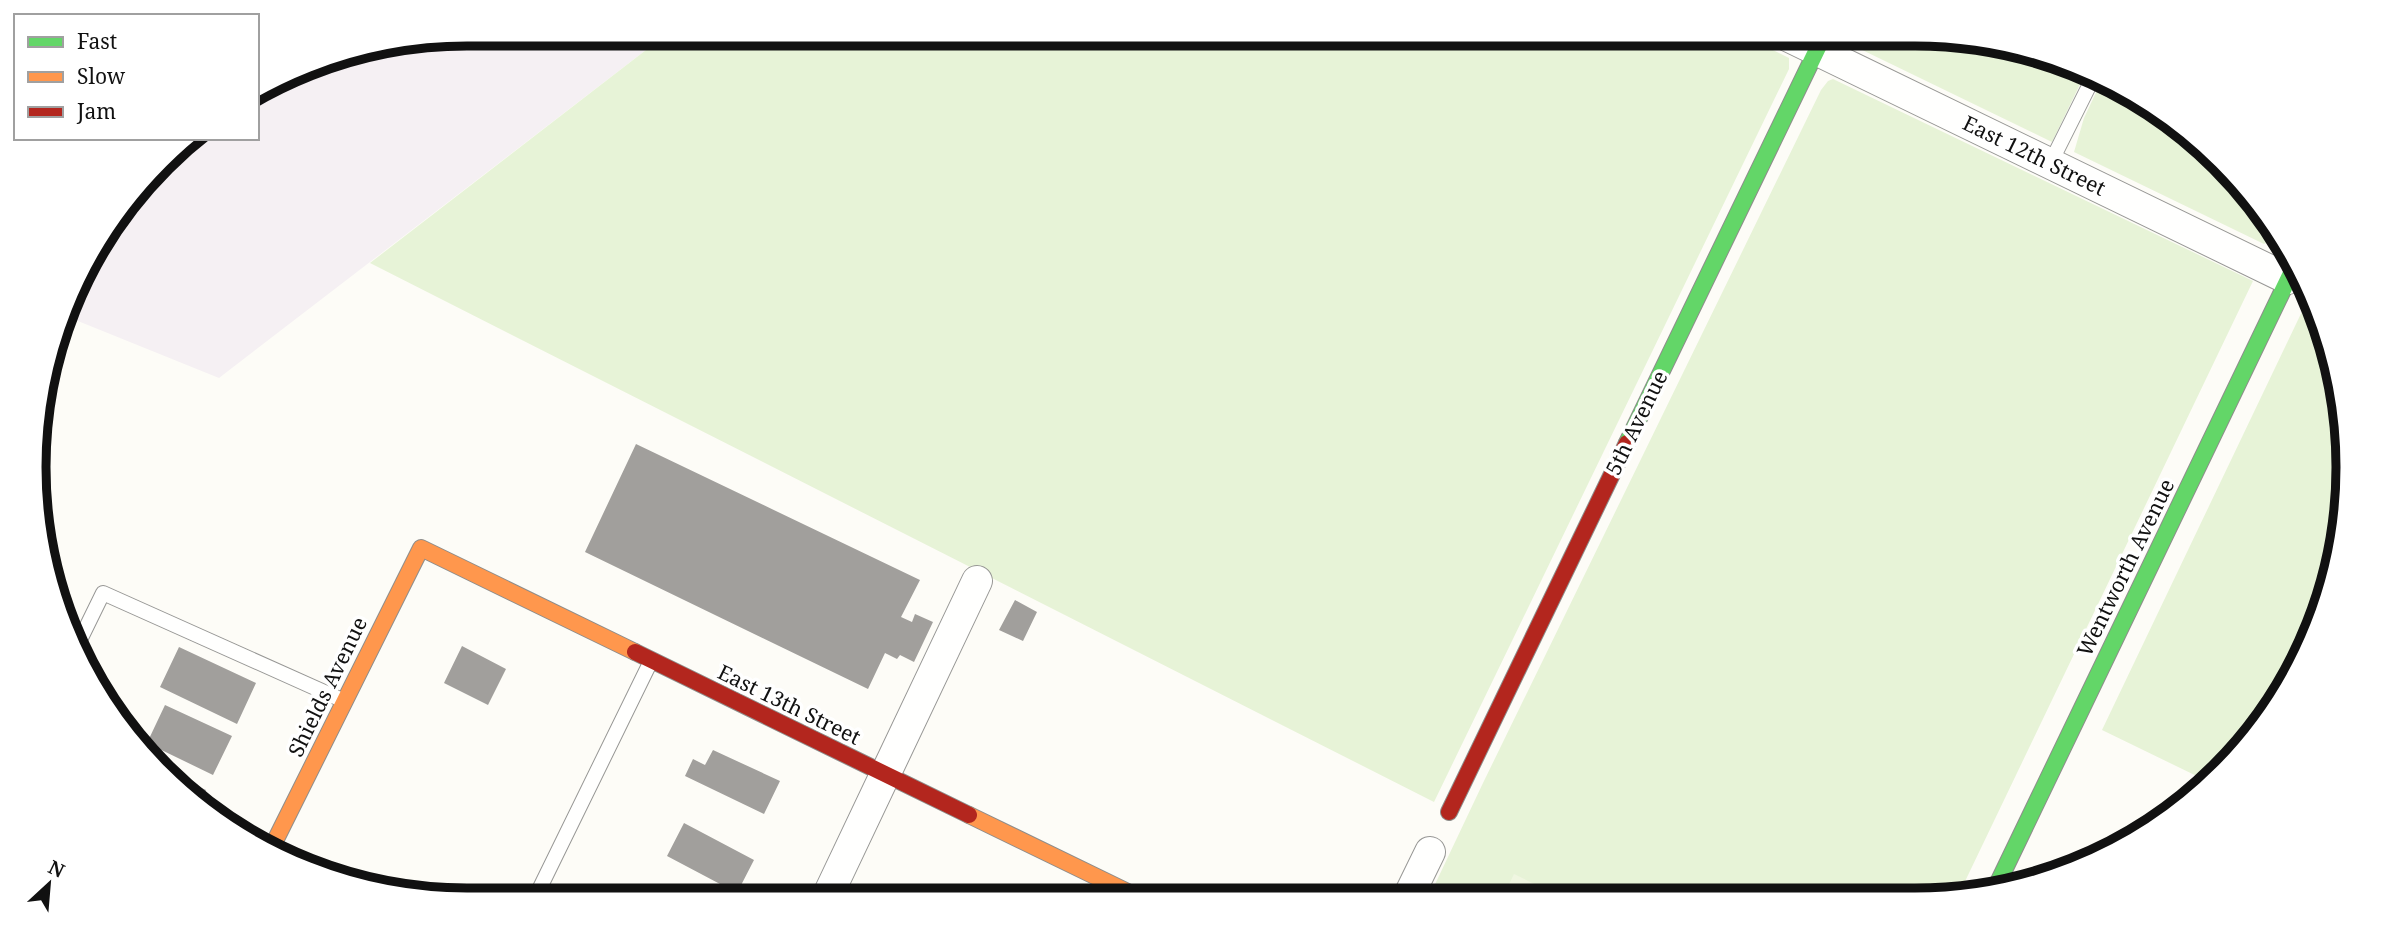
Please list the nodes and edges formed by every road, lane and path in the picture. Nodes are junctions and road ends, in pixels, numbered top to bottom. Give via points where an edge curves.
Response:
1 (1819, 46) edge
2 (1829, 46) edge
3 (2090, 84) edge
4 (2050, 164) junction
5 (2287, 270) edge
6 (2289, 275) edge
7 (421, 548) joint
8 (977, 581) dead end
9 (82, 636) edge
10 (650, 661) junction
11 (345, 701) junction
12 (885, 775) junction
13 (1449, 812) dead end
14 (275, 841) edge
15 (1430, 852) dead end
16 (2000, 878) edge
17 (540, 888) edge
18 (831, 888) edge
19 (1109, 888) edge
20 (1412, 888) edge

1 - 13 street, 5th Avenue
2 - 4 street, East 12th Street
3 - 4 lane
4 - 5 street, East 12th Street
6 - 16 street, Wentworth Avenue
7 - 10 street, East 13th Street
7 - 11 street, Shields Avenue
8 - 12 street
9 - 11 lane via 103,593
10 - 12 street, East 13th Street
10 - 17 lane
11 - 14 street, Shields Avenue
12 - 18 street
12 - 19 street, East 13th Street
15 - 20 street

